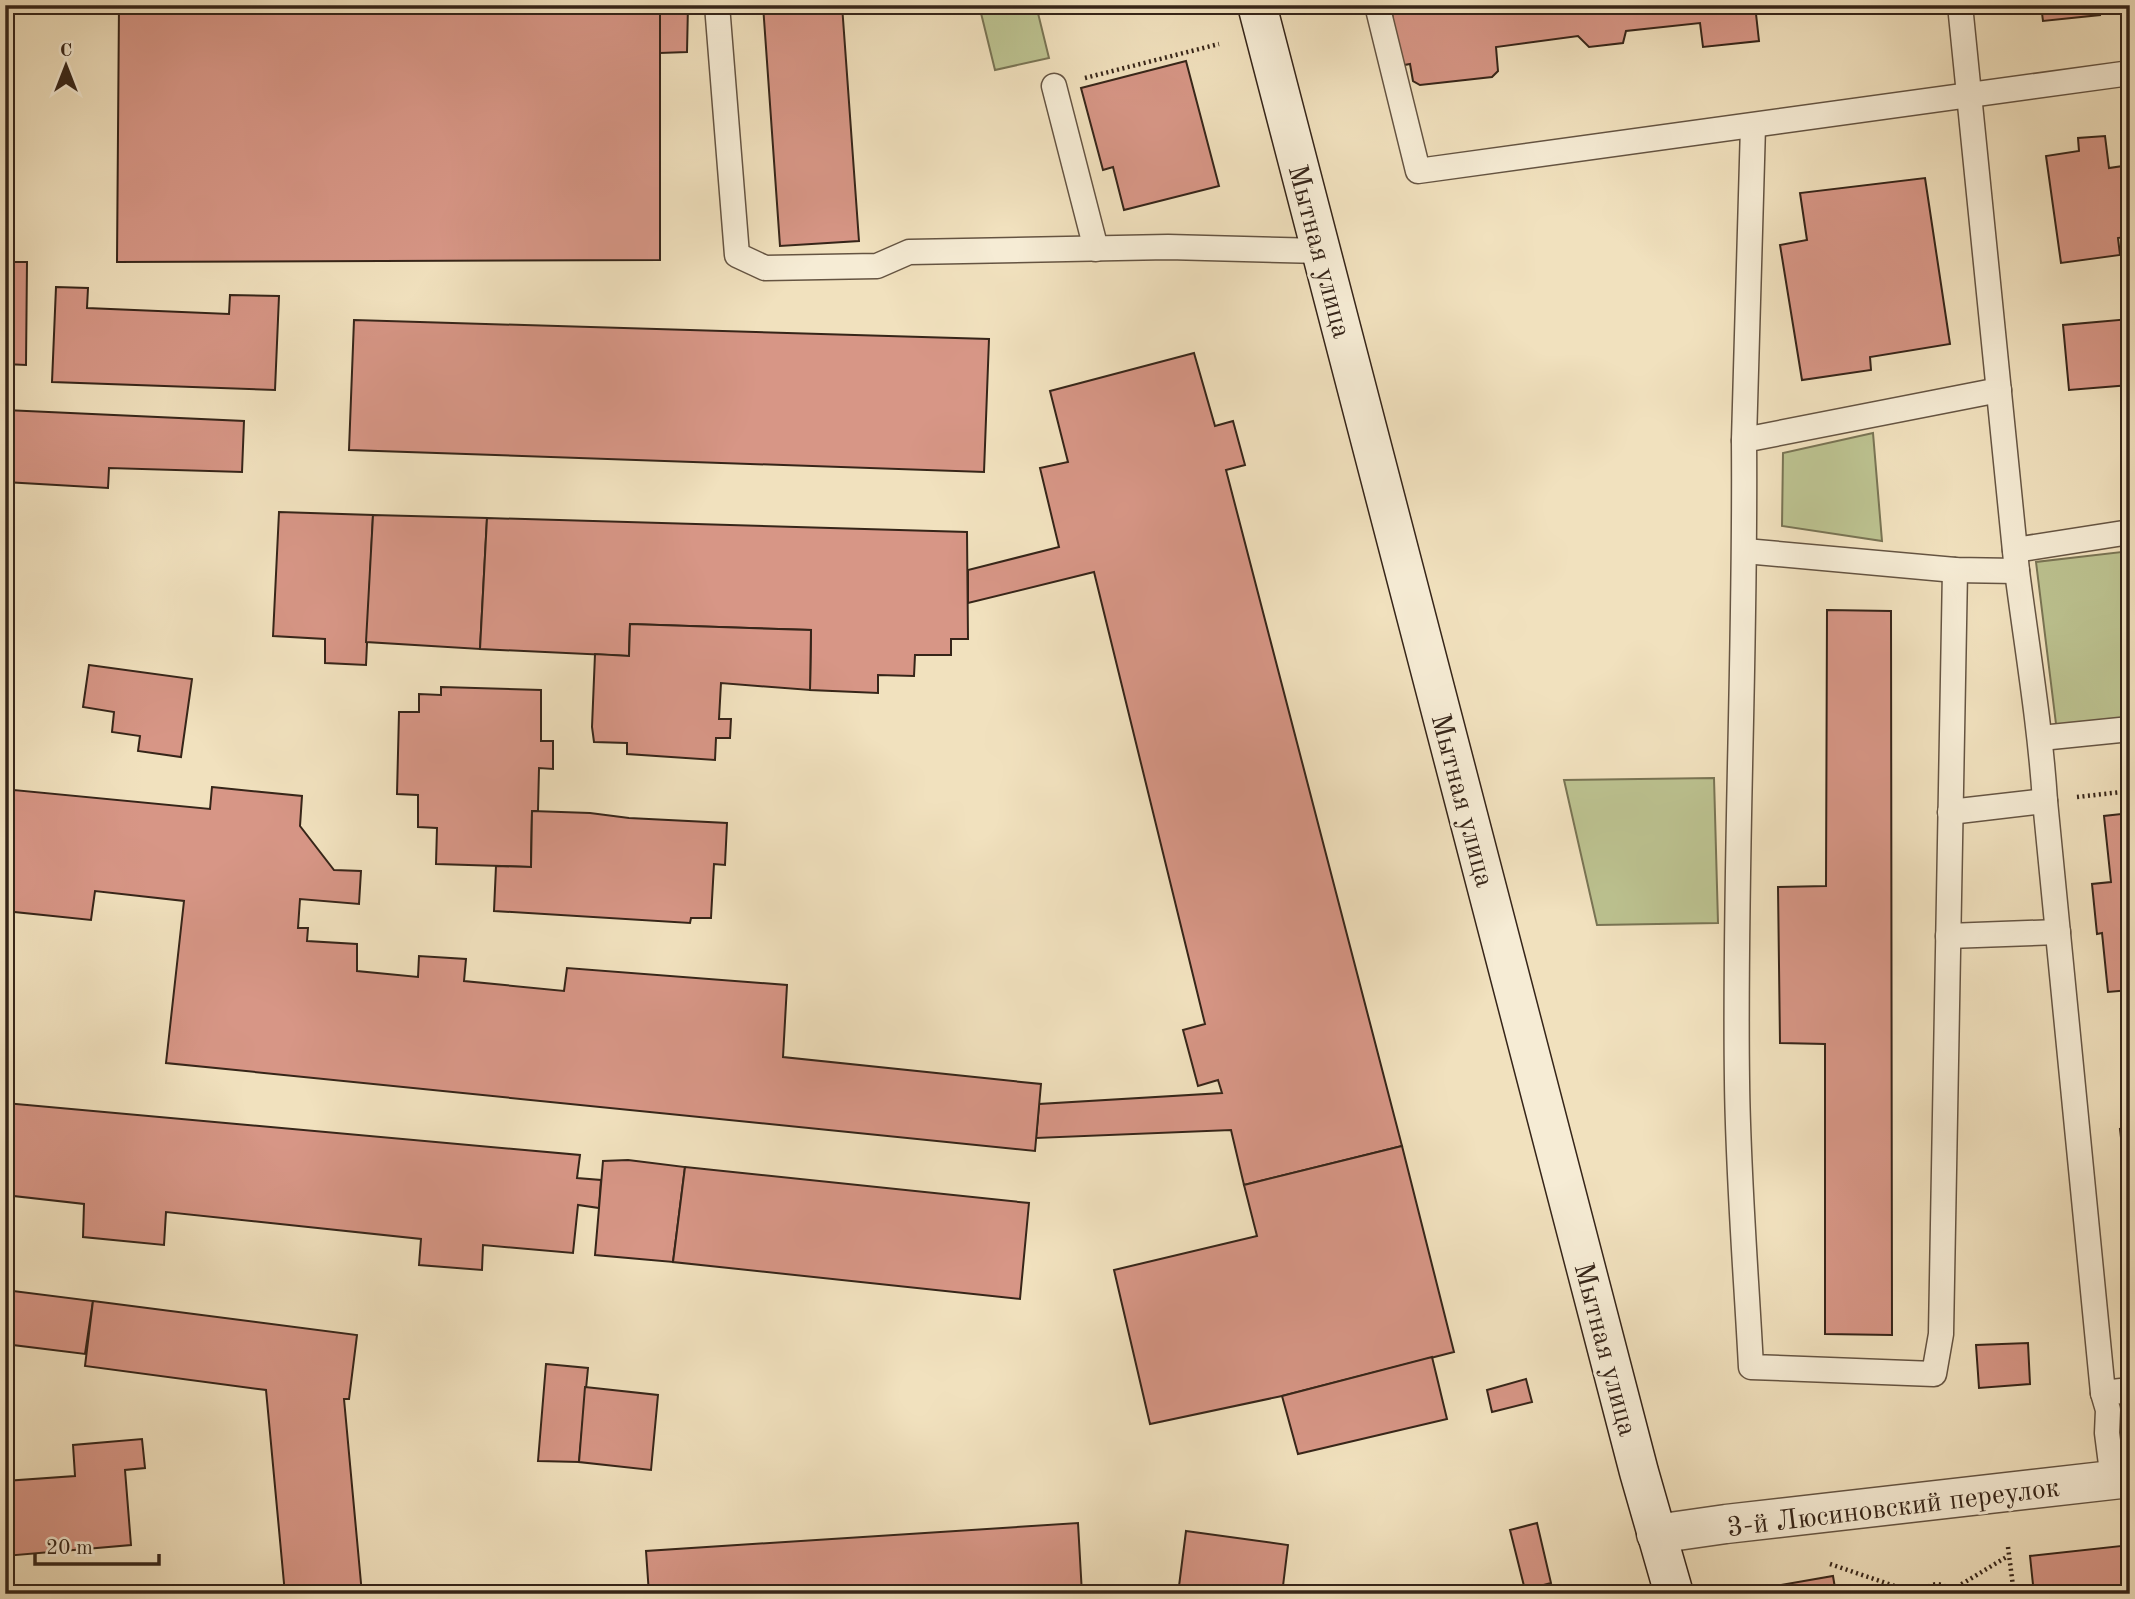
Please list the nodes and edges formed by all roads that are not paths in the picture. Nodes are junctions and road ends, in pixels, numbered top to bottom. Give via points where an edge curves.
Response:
1 (717, 5) edge
2 (1257, 5) edge
3 (1377, 5) edge
4 (1960, 5) edge
5 (2130, 74) edge
6 (1054, 86) road end
7 (1970, 96) junction
8 (1753, 126) junction
9 (1096, 248) junction
10 (1321, 251) junction
11 (1999, 390) junction
12 (1744, 440) junction
13 (2130, 532) edge
14 (1745, 551) junction
15 (2016, 560) junction
16 (1955, 570) junction
17 (2130, 729) edge
18 (2041, 738) junction
19 (2045, 801) junction
20 (1951, 811) junction
21 (2058, 932) junction
22 (1948, 936) junction
23 (2130, 1390) edge
24 (2103, 1393) junction
25 (2121, 1479) edge
26 (1657, 1534) junction
27 (1674, 1594) edge

1 - 9 lane via 737,256 765,268 877,266 909,252
2 - 10 main road, Мытная улица
3 - 8 lane via 1418,171
4 - 7 lane
5 - 7 lane
6 - 9 lane
7 - 8 lane
7 - 11 lane
8 - 12 lane
9 - 10 lane
10 - 26 main road, Мытная улица
11 - 12 lane
11 - 15 lane
12 - 14 lane
13 - 15 lane
14 - 16 lane
14 - 22 lane via 1737,1084 1751,1367 1934,1374 1941,1334
15 - 16 lane
15 - 18 lane
16 - 20 lane
17 - 18 lane
18 - 19 lane
19 - 20 lane
19 - 21 lane
20 - 22 lane
21 - 22 lane
21 - 24 lane
23 - 24 lane
24 - 25 lane via 2107,1433
25 - 26 main road, 3-й Люсиновский переулок
26 - 27 main road, Мытная улица

